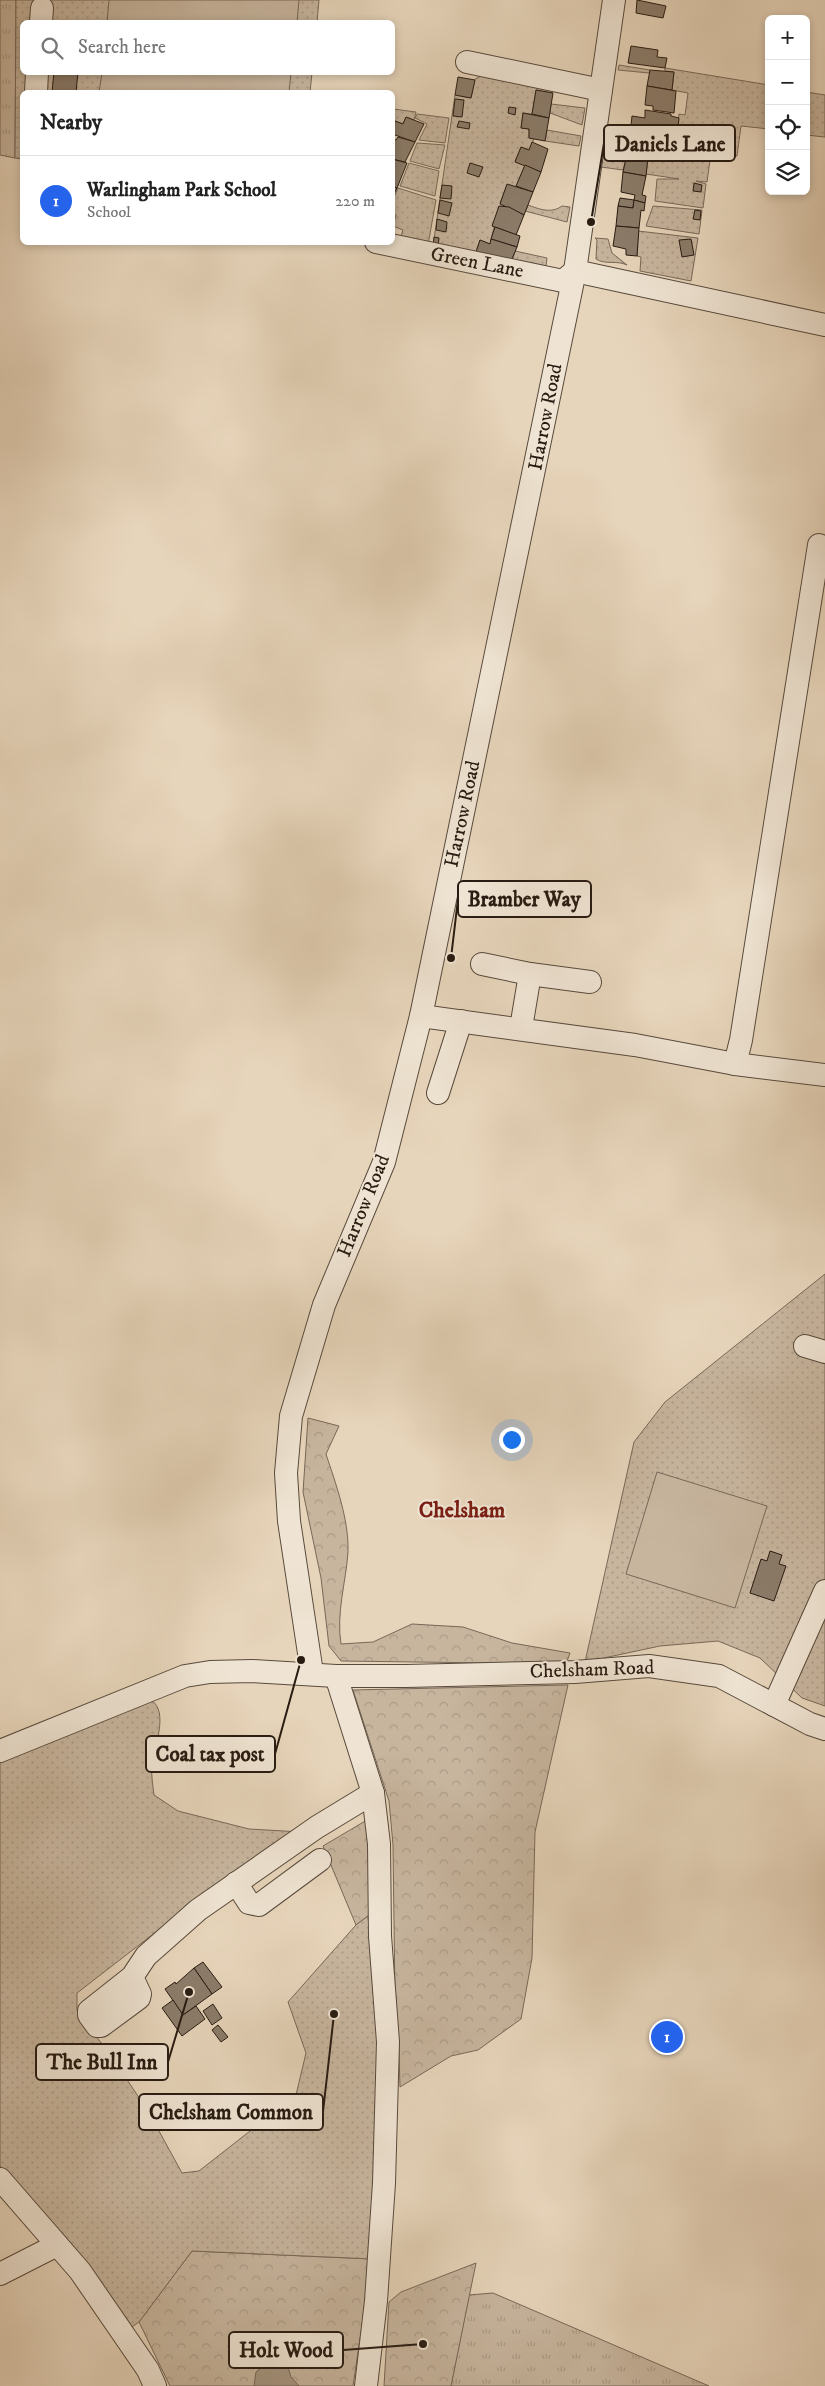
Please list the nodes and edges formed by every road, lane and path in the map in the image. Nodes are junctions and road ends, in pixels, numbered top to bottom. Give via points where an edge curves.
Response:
1 (614, 0) edge
2 (467, 62) dead end
3 (37, 75) edge
4 (36, 90) edge
5 (600, 90) junction
6 (390, 245) edge
7 (575, 271) junction
8 (825, 325) edge
9 (819, 545) dead end
10 (482, 964) dead end
11 (530, 974) junction
12 (590, 982) dead end
13 (421, 1016) junction
14 (461, 1021) junction
15 (521, 1028) junction
16 (735, 1064) junction
17 (825, 1075) edge
18 (438, 1093) dead end
19 (825, 1591) edge
20 (312, 1674) junction
21 (336, 1676) junction
22 (774, 1705) junction
23 (825, 1729) edge
24 (0, 1751) edge
25 (373, 1793) junction
26 (320, 1860) dead end
27 (236, 1883) junction
28 (132, 1977) dead end
29 (0, 2179) edge
30 (57, 2245) junction
31 (0, 2274) edge
32 (155, 2386) edge
33 (366, 2386) edge

1 - 5 street, Harrow Road
2 - 5 street
3 - 4 street
5 - 7 street, Harrow Road
6 - 7 street, Green Lane via 563,281
7 - 8 street
7 - 13 street, Harrow Road
9 - 16 street
10 - 11 street
11 - 12 street
11 - 15 street
13 - 14 street
13 - 20 street, Harrow Road via 384,1162 324,1305 291,1416 286,1473 289,1521
14 - 15 street
14 - 18 street
15 - 16 street via 635,1044
16 - 17 street
19 - 22 street
20 - 21 street, Chelsham Road
20 - 24 street, Chelsham Road via 252,1670 185,1676
21 - 22 street, Chelsham Road via 575,1672 649,1666 719,1676
21 - 25 street
22 - 23 street, Chelsham Road
25 - 27 street
25 - 33 street via 379,1844 380,1936 388,2042 384,2183
26 - 27 street via 259,1906 249,1903
27 - 28 street via 198,1910 146,1956
29 - 30 street
30 - 31 street
30 - 32 street via 86,2279 148,2370

